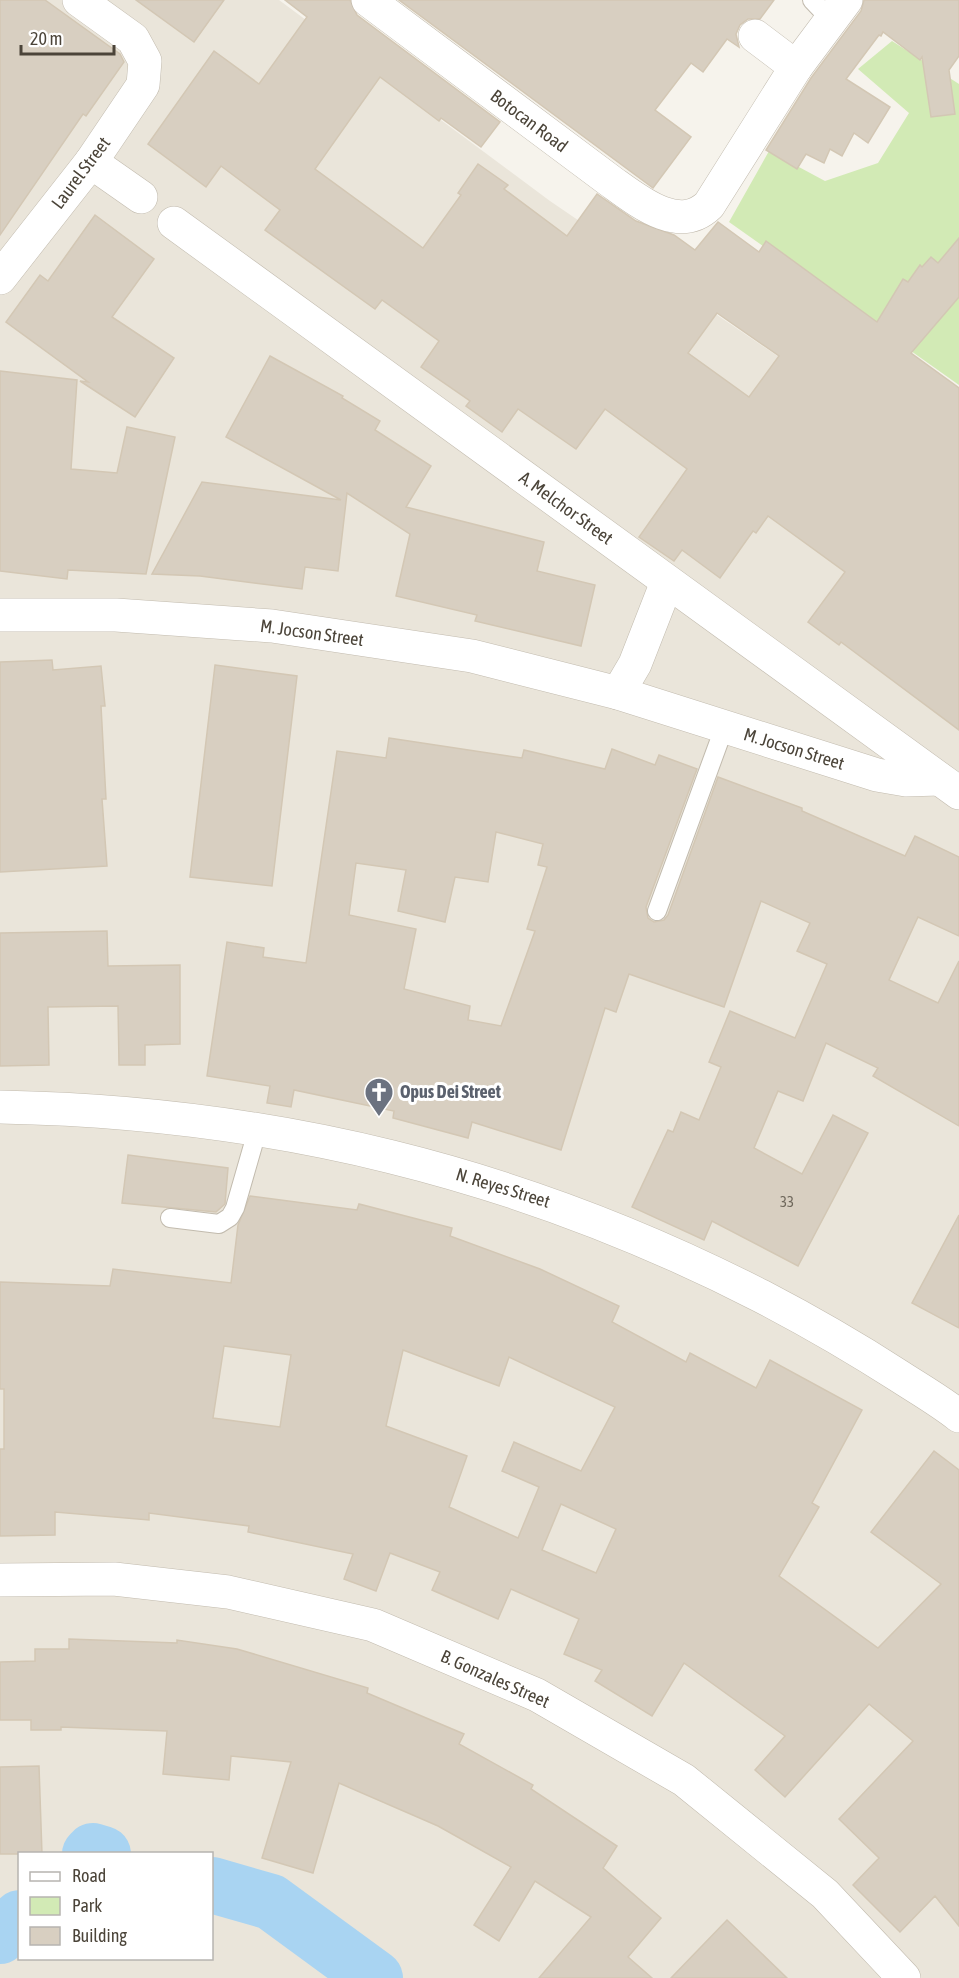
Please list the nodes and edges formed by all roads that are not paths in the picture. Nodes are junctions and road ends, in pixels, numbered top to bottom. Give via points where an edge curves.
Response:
1 (79, 0) edge
2 (368, 0) edge
3 (830, 7) edge
4 (755, 36) dead end
5 (796, 68) junction
6 (91, 162) junction
7 (141, 197) dead end
8 (174, 223) dead end
9 (0, 278) edge
10 (667, 582) junction
11 (0, 615) edge
12 (618, 693) junction
13 (724, 728) junction
14 (949, 786) edge
15 (657, 911) dead end
16 (0, 1107) edge
17 (258, 1128) junction
18 (170, 1218) dead end
19 (959, 1416) edge
20 (0, 1580) edge
21 (904, 1978) edge

1 - 6 street, Laurel Street via 133,39 145,61 143,85
2 - 5 street, Botocan Road via 640,202 677,219 700,214 709,205
3 - 5 street
4 - 5 street
6 - 7 street
6 - 9 street, Laurel Street
8 - 10 street, A. Melchor Street
10 - 12 street via 635,664
10 - 14 street, A. Melchor Street
11 - 12 street, M. Jocson Street via 116,615 272,626 472,656
12 - 13 street, M. Jocson Street
13 - 14 street, M. Jocson Street via 877,775
13 - 15 lane
16 - 17 street, N. Reyes Street via 166,1115
17 - 18 lane via 230,1217 219,1224
17 - 19 street, N. Reyes Street via 406,1158 551,1203 669,1251 825,1329
20 - 21 street, B. Gonzales Street via 114,1579 228,1592 373,1625 537,1695 684,1780 825,1894

